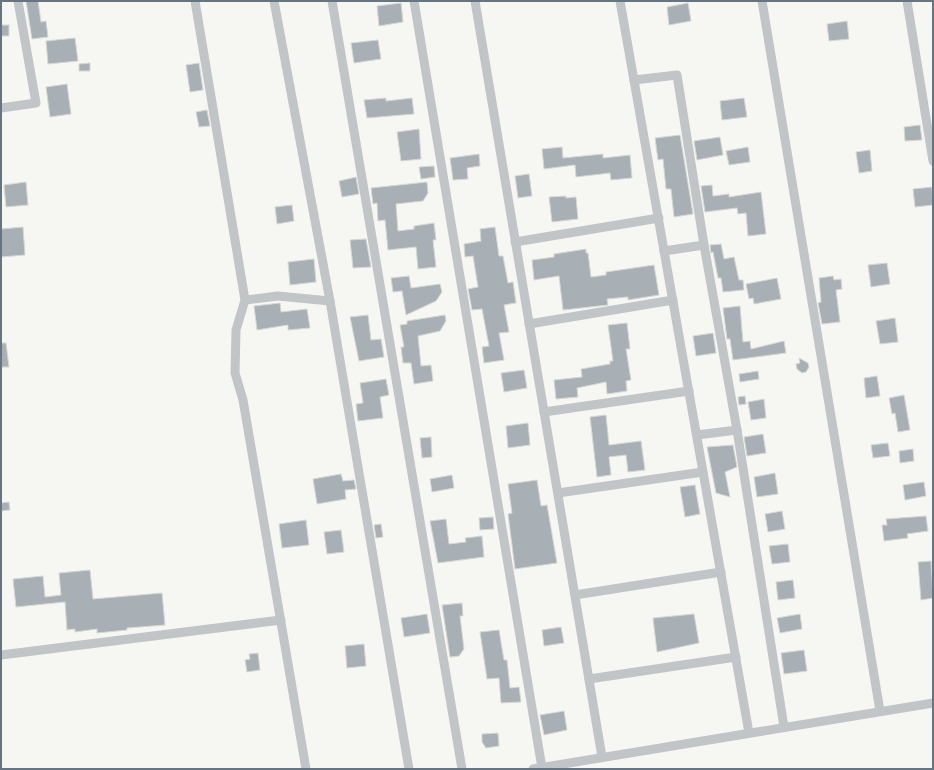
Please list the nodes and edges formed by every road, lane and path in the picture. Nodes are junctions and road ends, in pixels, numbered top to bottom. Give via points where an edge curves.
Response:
1 (18, 1) edge
2 (195, 1) edge
3 (274, 1) edge
4 (332, 1) edge
5 (414, 1) edge
6 (475, 1) edge
7 (620, 1) edge
8 (762, 1) edge
9 (907, 1) edge
10 (634, 80) junction
11 (1, 108) edge
12 (933, 161) edge
13 (658, 218) junction
14 (515, 242) junction
15 (704, 245) junction
16 (664, 251) junction
17 (245, 300) junction
18 (673, 300) junction
19 (330, 301) junction
20 (529, 324) junction
21 (689, 391) junction
22 (544, 412) junction
23 (737, 430) junction
24 (697, 435) junction
25 (703, 472) junction
26 (558, 493) junction
27 (721, 572) junction
28 (575, 595) junction
29 (282, 620) junction
30 (1, 655) edge
31 (736, 656) junction
32 (589, 679) junction
33 (933, 702) edge
34 (880, 711) junction
35 (784, 727) junction
36 (749, 733) junction
37 (602, 757) junction
38 (537, 768) edge
39 (306, 769) edge
40 (408, 769) edge
41 (462, 769) edge

1 - 11 street via 36,103
2 - 17 street
3 - 19 street
4 - 41 street
5 - 38 street
6 - 14 street
7 - 10 street
8 - 34 street
9 - 12 street
10 - 13 street
10 - 15 street via 677,75
13 - 14 street
13 - 16 street
14 - 20 street
15 - 16 street
15 - 23 street
16 - 18 street
17 - 19 street via 278,296
17 - 29 street via 236,330 235,373 243,400
18 - 20 street
18 - 21 street
19 - 40 street
20 - 22 street
21 - 22 street
21 - 24 street
22 - 26 street
23 - 24 street
23 - 35 street
24 - 25 street
25 - 26 street
25 - 27 street
26 - 28 street
27 - 28 street
27 - 31 street
28 - 32 street
29 - 30 street
29 - 39 street
31 - 32 street
31 - 36 street
32 - 37 street
33 - 34 street
34 - 35 street
35 - 36 street
36 - 37 street
37 - 38 street

